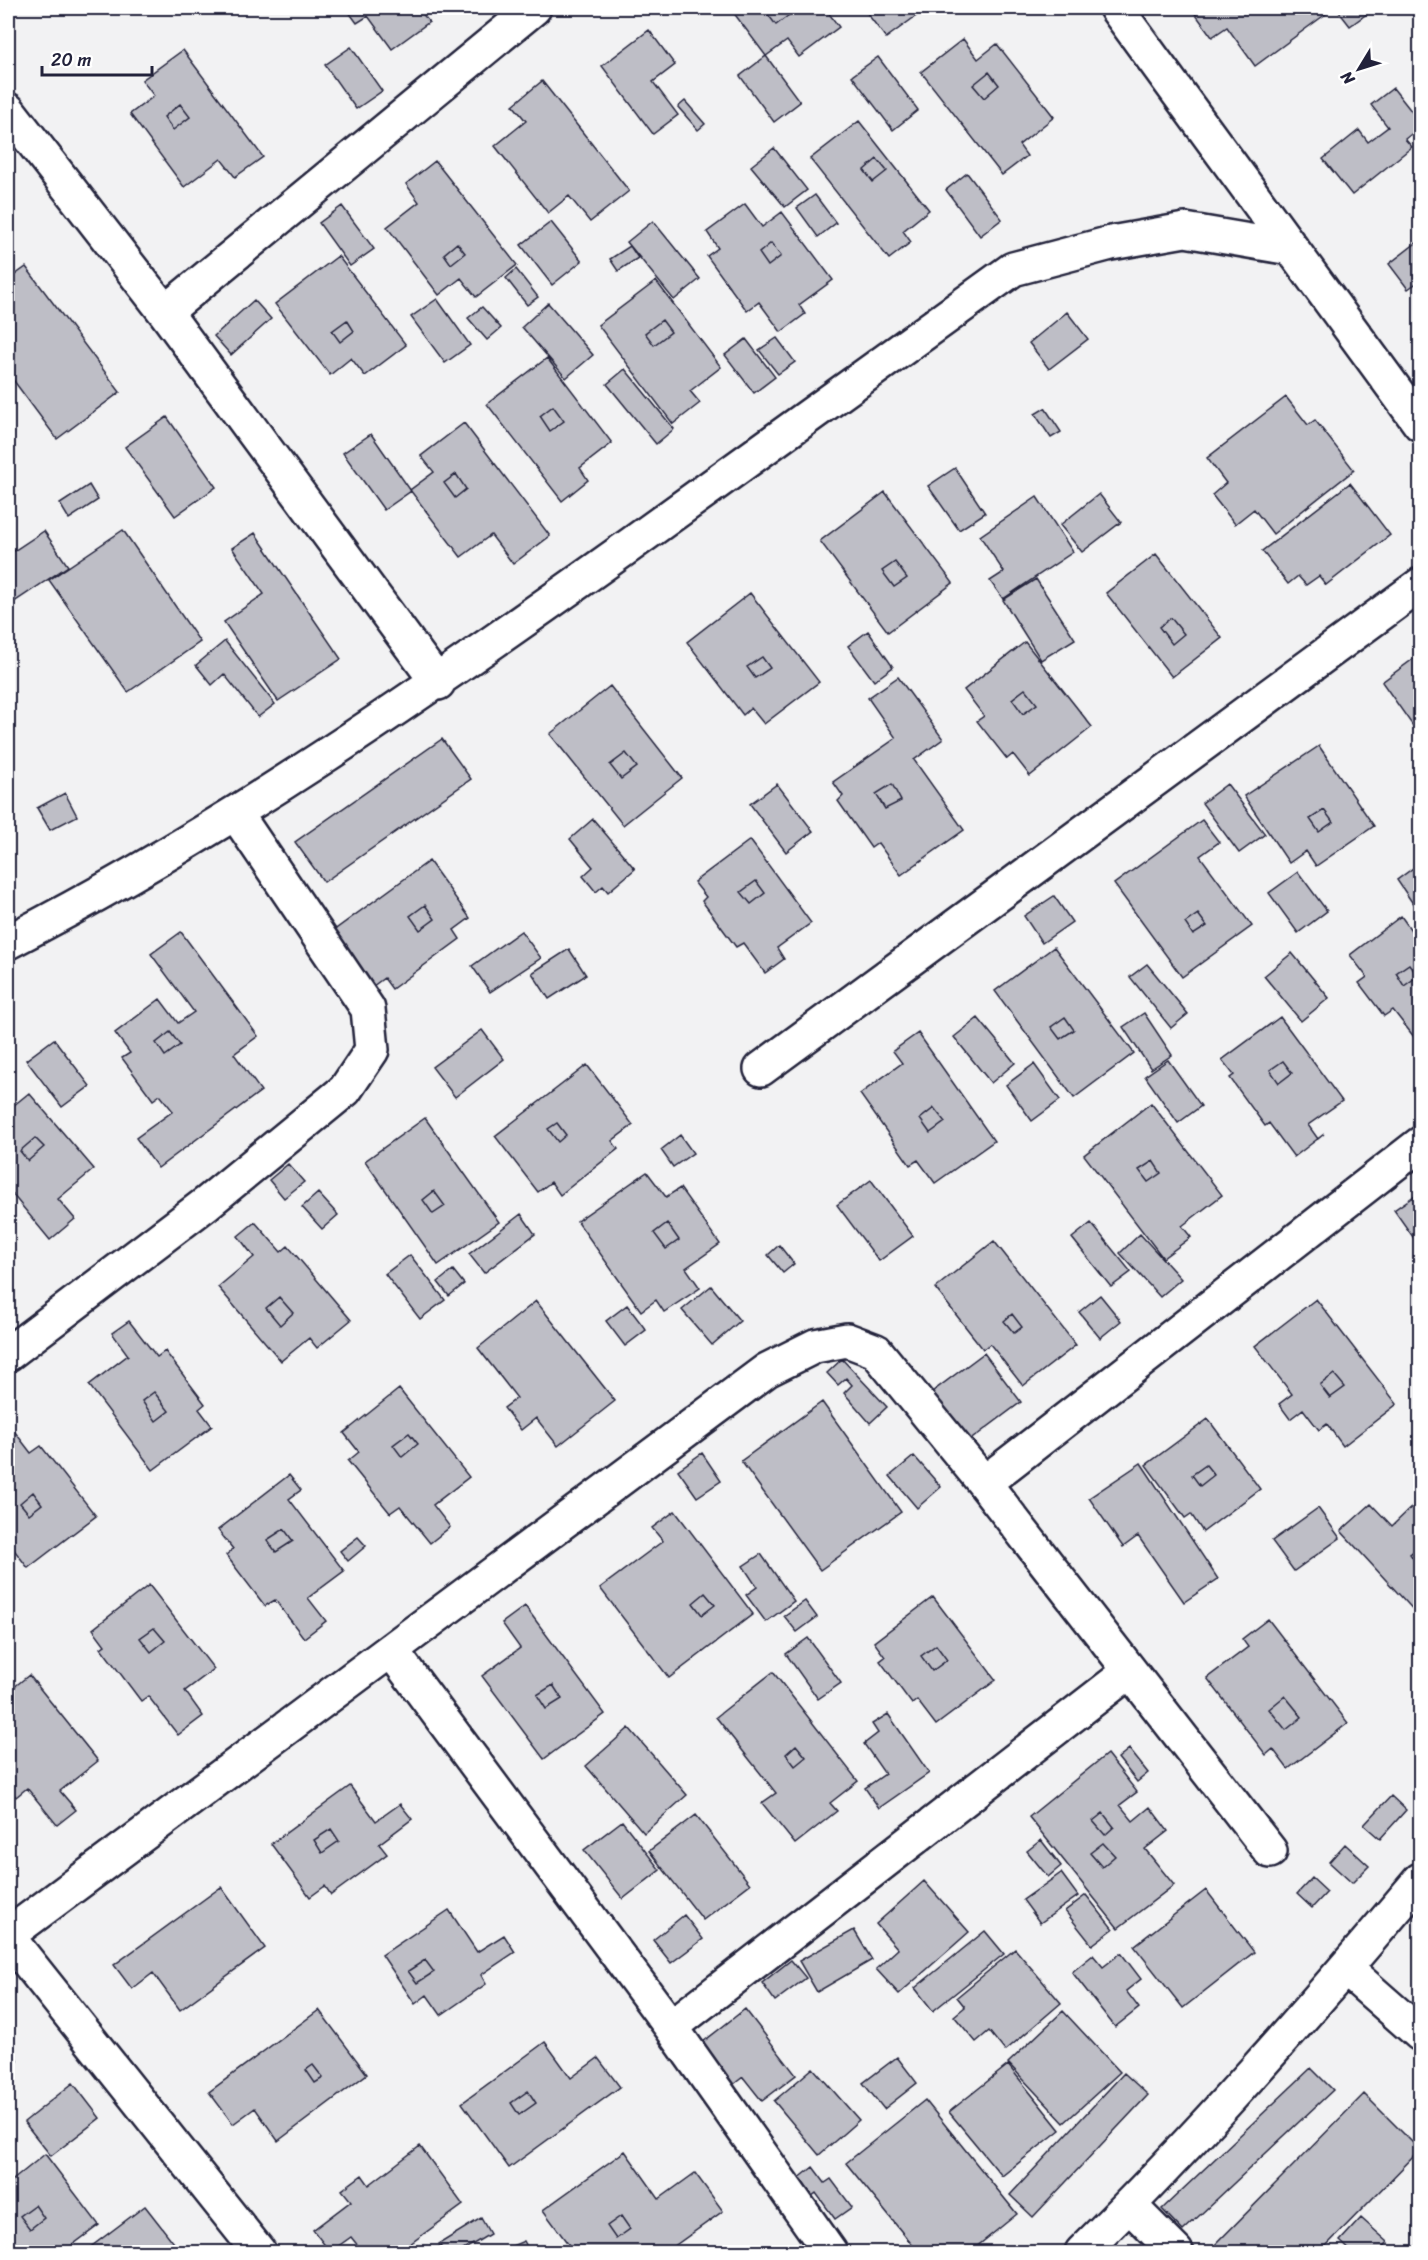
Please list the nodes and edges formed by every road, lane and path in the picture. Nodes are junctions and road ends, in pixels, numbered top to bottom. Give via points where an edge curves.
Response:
1 (534, 8) edge
2 (1116, 8) edge
3 (8, 110) edge
4 (1290, 248) junction
5 (165, 312) junction
6 (1420, 424) edge
7 (1420, 585) edge
8 (438, 683) junction
9 (236, 814) junction
10 (8, 942) edge
11 (761, 1069) dead end
12 (1420, 1144) edge
13 (8, 1354) edge
14 (984, 1483) junction
15 (392, 1650) junction
16 (1130, 1671) junction
17 (1270, 1851) dead end
18 (1420, 1880) edge
19 (8, 1936) edge
20 (1346, 1969) junction
21 (671, 2027) junction
22 (1420, 2034) edge
23 (1130, 2206) junction
24 (259, 2253) edge
25 (830, 2253) edge
26 (1082, 2253) edge
27 (1176, 2253) edge

1 - 5 street
2 - 4 street
3 - 5 street
4 - 6 street
4 - 8 street via 1185,230 1111,243 1013,269
5 - 8 street
7 - 11 street
8 - 9 street
9 - 10 street via 99,895
9 - 13 street via 368,1009 372,1050 336,1097 207,1203
12 - 14 street
14 - 15 street via 876,1351 847,1340 815,1346 767,1371
14 - 16 street
15 - 19 street
15 - 21 street
16 - 17 street
16 - 21 street
18 - 20 street
19 - 24 street
20 - 22 street
20 - 23 street
21 - 25 street
23 - 26 street
23 - 27 street

